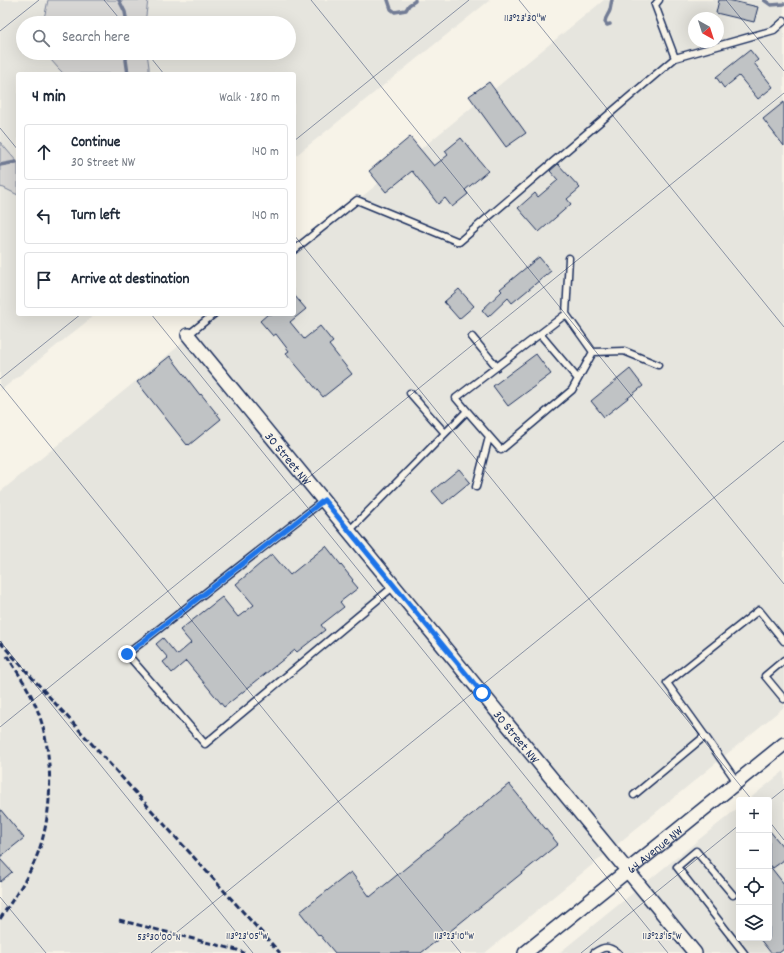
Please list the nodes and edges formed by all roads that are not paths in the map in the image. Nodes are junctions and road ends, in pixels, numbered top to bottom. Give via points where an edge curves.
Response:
1 (659, 0) edge
2 (784, 22) edge
3 (675, 58) junction
4 (296, 248) edge
5 (569, 258) dead end
6 (566, 314) junction
7 (211, 316) edge
8 (188, 334) joint
9 (540, 334) junction
10 (472, 337) dead end
11 (593, 352) junction
12 (658, 365) dead end
13 (497, 367) junction
14 (578, 379) junction
15 (410, 393) dead end
16 (467, 411) junction
17 (444, 433) junction
18 (489, 437) junction
19 (476, 487) dead end
20 (324, 500) junction
21 (349, 531) junction
22 (394, 586) junction
23 (784, 641) edge
24 (784, 660) edge
25 (784, 699) edge
26 (705, 736) junction
27 (784, 744) edge
28 (737, 782) junction
29 (634, 795) dead end
30 (628, 871) junction
31 (733, 895) dead end
32 (525, 953) edge
33 (594, 953) edge
34 (618, 953) edge
35 (695, 953) edge
36 (744, 953) edge

1 - 3 lane via 655,5
2 - 3 lane via 774,30
3 - 4 lane via 459,242 356,200
5 - 6 lane
6 - 9 lane
6 - 11 lane
7 - 8 lane
8 - 20 street, 30 Street NW
9 - 13 lane
9 - 14 lane
10 - 13 lane
11 - 12 lane via 624,351
11 - 14 lane
13 - 16 lane via 456,398
14 - 18 lane via 572,390 501,450
15 - 17 lane
16 - 17 lane
16 - 18 lane
17 - 21 lane
18 - 19 lane
20 - 21 street, 30 Street NW
20 - 22 lane via 127,654 205,744
21 - 22 street, 30 Street NW
22 - 30 street, 30 Street NW
23 - 26 lane via 759,610 667,683
24 - 25 lane via 765,676
26 - 28 lane
26 - 29 lane
27 - 28 street, 64 Avenue NW
28 - 30 street, 64 Avenue NW
30 - 32 street, 64 Avenue NW
30 - 35 street, 30 Street NW
31 - 36 lane via 696,851 676,867
33 - 34 lane via 609,948

